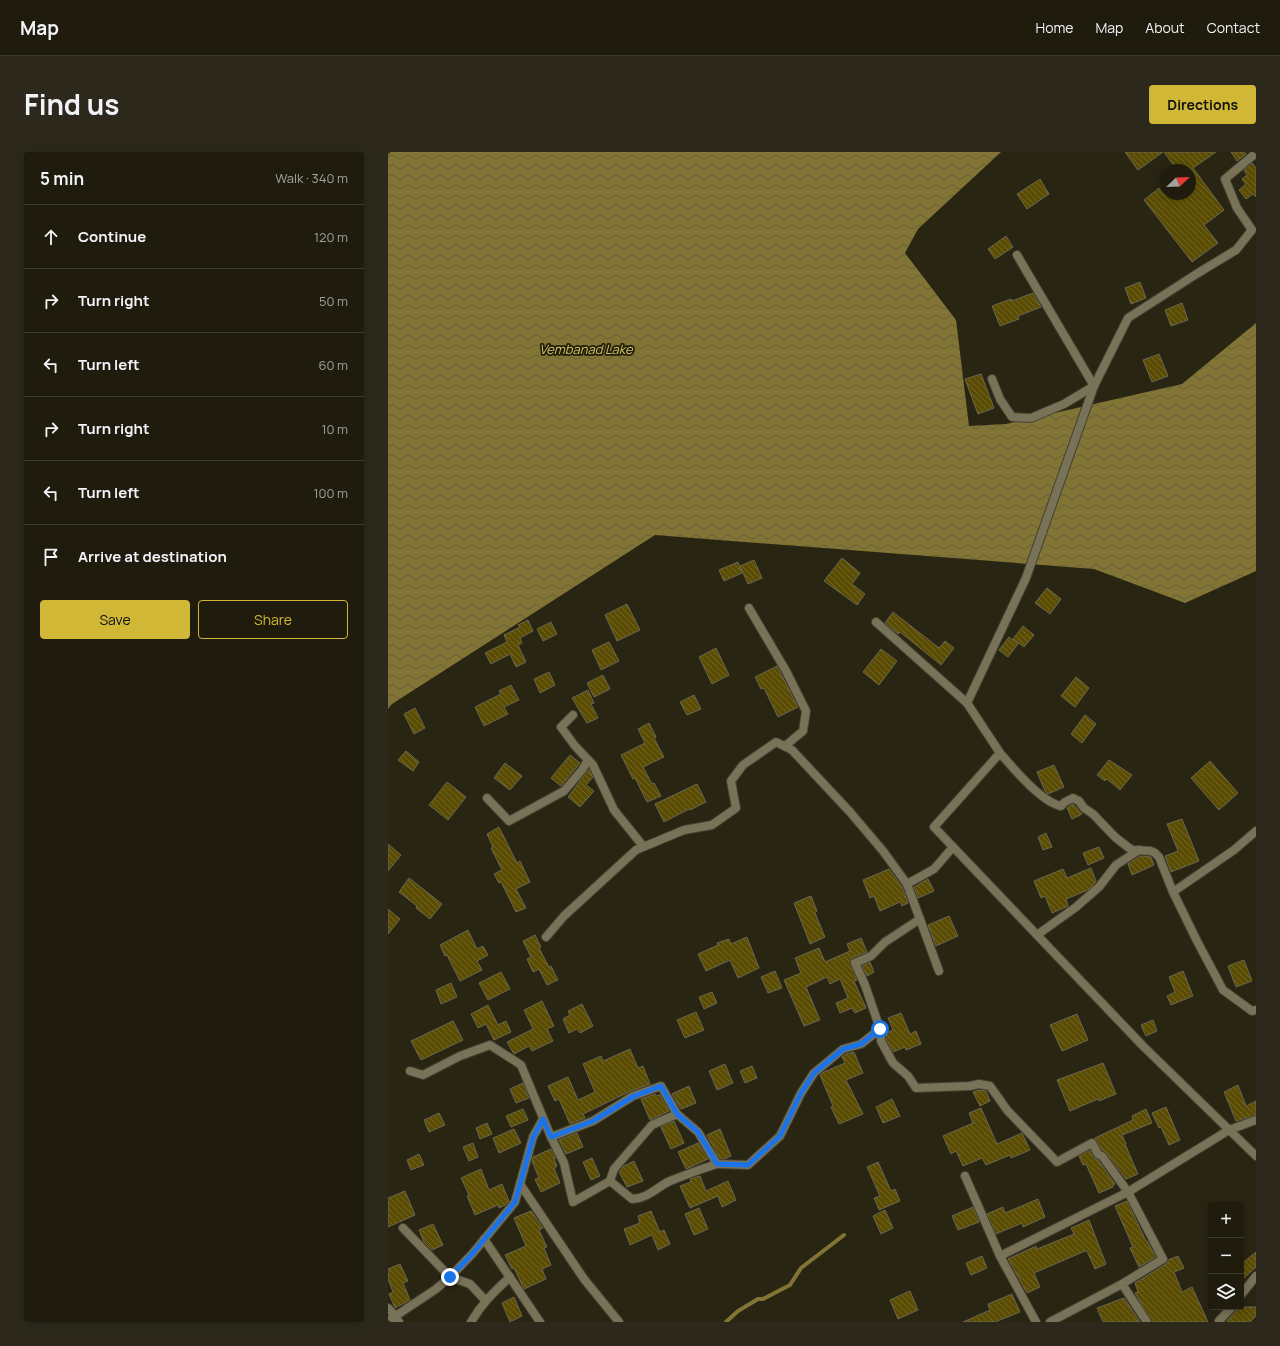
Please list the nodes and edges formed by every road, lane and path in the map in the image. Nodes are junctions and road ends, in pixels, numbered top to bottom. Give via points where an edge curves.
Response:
1 (1256, 153) edge
2 (1017, 254) dead end
3 (992, 379) dead end
4 (1094, 386) junction
5 (749, 608) dead end
6 (876, 622) dead end
7 (967, 703) junction
8 (573, 715) dead end
9 (785, 746) junction
10 (1000, 753) junction
11 (588, 760) junction
12 (487, 798) dead end
13 (1256, 831) edge
14 (643, 846) junction
15 (953, 846) junction
16 (1138, 850) junction
17 (908, 884) junction
18 (1173, 892) junction
19 (920, 919) junction
20 (1037, 935) junction
21 (546, 937) dead end
22 (939, 971) dead end
23 (1256, 1010) edge
24 (880, 1029) junction
25 (410, 1071) dead end
26 (677, 1114) junction
27 (543, 1119) junction
28 (1256, 1120) edge
29 (1229, 1130) junction
30 (551, 1137) junction
31 (1256, 1156) edge
32 (717, 1164) junction
33 (965, 1176) dead end
34 (610, 1181) junction
35 (520, 1184) junction
36 (1128, 1192) junction
37 (403, 1228) dead end
38 (484, 1239) junction
39 (1000, 1256) junction
40 (1256, 1276) edge
41 (450, 1277) junction
42 (510, 1278) junction
43 (1122, 1284) junction
44 (1244, 1291) edge
45 (485, 1300) junction
46 (388, 1308) edge
47 (1229, 1310) edge
48 (397, 1319) edge
49 (388, 1321) edge
50 (1218, 1321) dead end
51 (471, 1322) edge
52 (540, 1322) edge
53 (619, 1322) edge
54 (1036, 1322) edge
55 (1050, 1322) edge
56 (1147, 1322) edge

1 - 4 street via 1225,179 1237,208 1252,230 1236,250 1128,318
2 - 4 street
3 - 4 street via 1000,399 1012,417 1031,418 1064,404
4 - 7 street via 1026,578
5 - 9 street via 786,670 806,711 803,731
6 - 7 street
7 - 10 street
8 - 11 street via 561,727
9 - 14 street via 776,742 742,765 732,781 736,808 712,825 684,830
9 - 17 street via 792,750 850,812
10 - 15 street via 934,827
10 - 16 street via 1022,778 1048,800 1061,806 1073,798 1079,801 1115,837 1133,850
11 - 12 street via 564,791 509,821
11 - 14 street via 593,765 614,810
13 - 18 street via 1234,850
14 - 21 street via 564,916
15 - 17 street via 934,869
15 - 20 street
16 - 18 street via 1156,853
16 - 20 street via 1116,865 1099,887 1076,907
17 - 19 street
18 - 23 street via 1223,990 1252,1010
19 - 22 street
19 - 24 street via 885,942 871,956 855,963
20 - 29 street via 1143,1046
24 - 32 street via 861,1044 843,1049 814,1073 780,1136 748,1165
24 - 36 street via 881,1041 893,1063 908,1076 916,1088 979,1084 990,1086 1007,1110 1056,1162 1092,1143
25 - 27 street via 423,1075 460,1056 490,1045 521,1065
26 - 30 street via 661,1086 634,1096 593,1121
26 - 32 street via 698,1132
26 - 34 street via 652,1125 614,1169
27 - 30 street
27 - 35 street via 533,1138
28 - 29 street
29 - 31 street
29 - 36 street
30 - 34 street via 564,1163 573,1202
32 - 34 street via 669,1181 643,1198 637,1199 632,1199
33 - 39 street
35 - 38 street via 515,1202
35 - 53 street via 584,1279
36 - 39 street
36 - 43 street via 1163,1259
37 - 41 street
38 - 41 street
38 - 42 street
39 - 54 street
40 - 44 street
41 - 45 street via 470,1284
41 - 48 street
42 - 45 street
42 - 52 street
43 - 55 street
43 - 56 street
45 - 51 street
46 - 48 street
47 - 50 street
48 - 49 street

